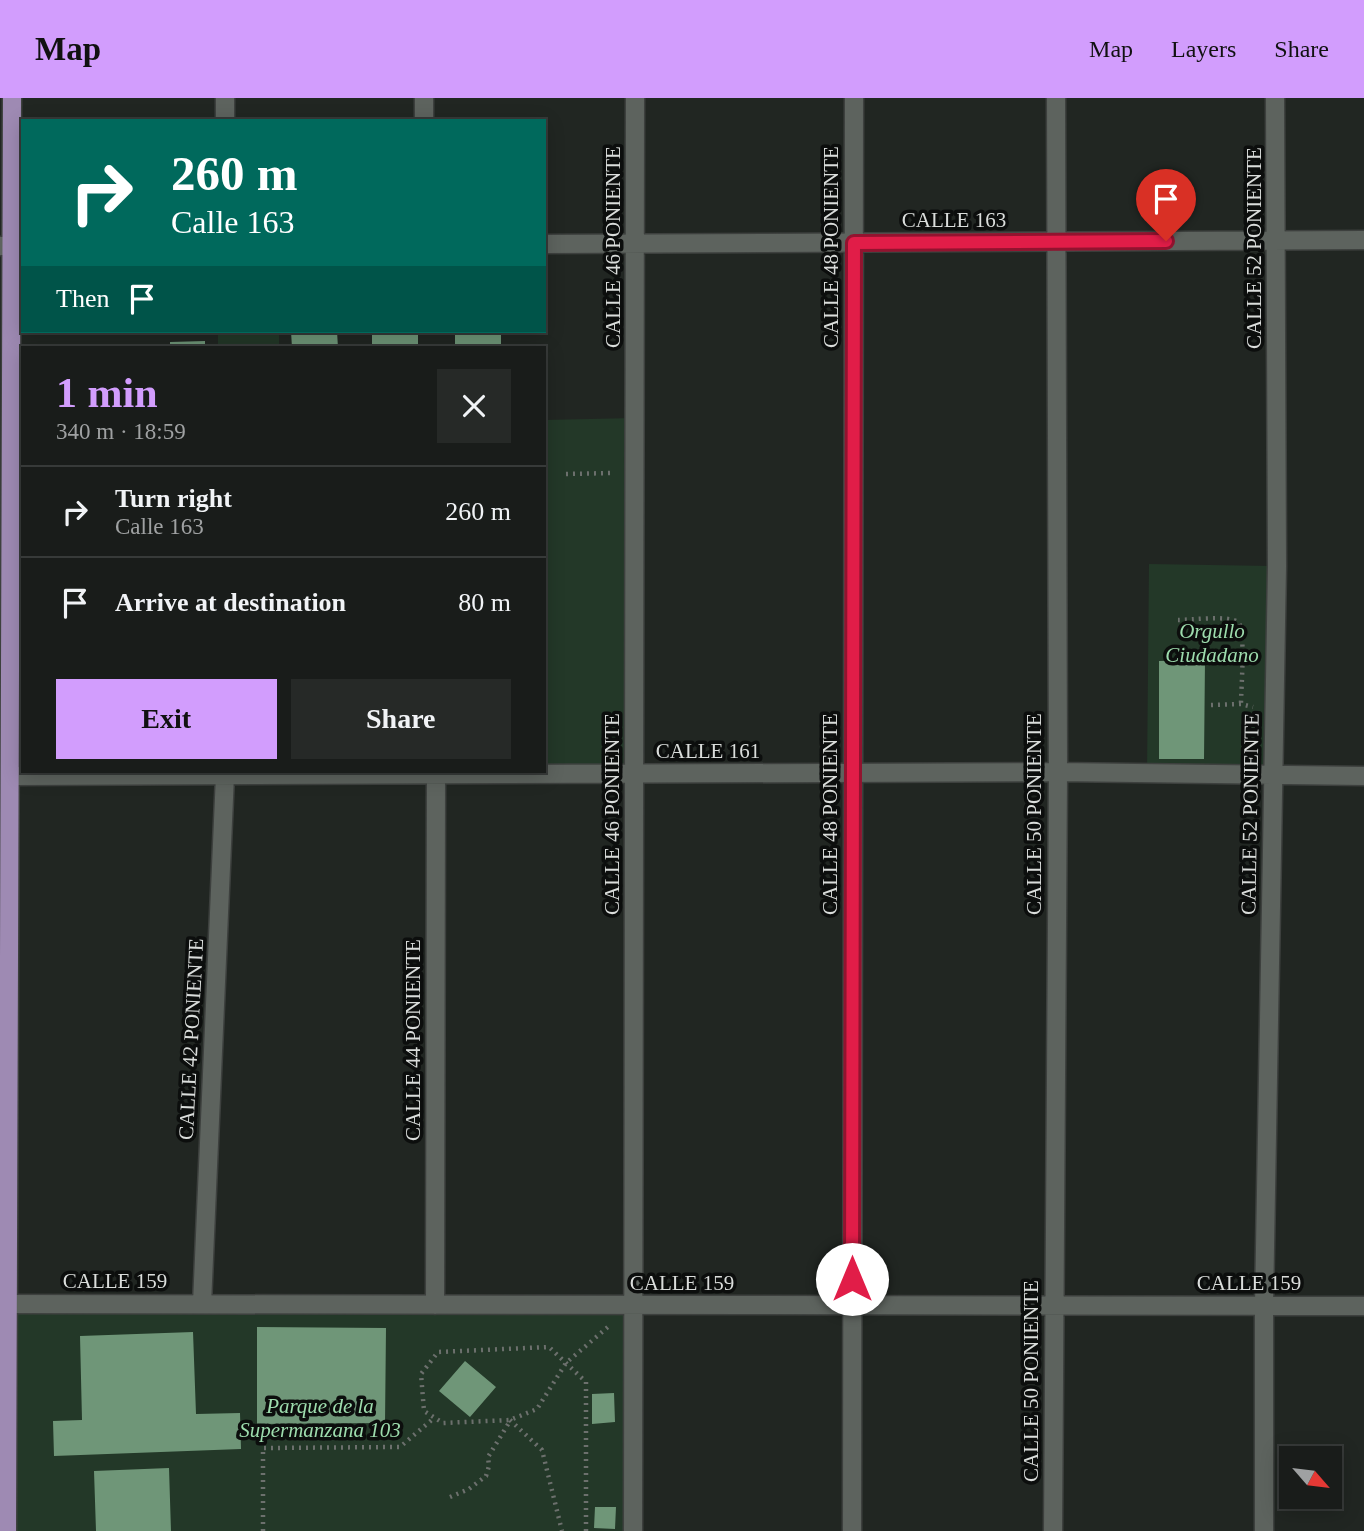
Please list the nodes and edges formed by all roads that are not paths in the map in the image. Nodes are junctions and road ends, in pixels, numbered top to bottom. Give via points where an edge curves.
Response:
1 (12, 98) edge
2 (225, 98) edge
3 (424, 98) edge
4 (635, 98) edge
5 (854, 98) edge
6 (1056, 98) edge
7 (1275, 98) edge
8 (225, 119) edge
9 (424, 119) edge
10 (1277, 240) junction
11 (1364, 240) edge
12 (854, 243) junction
13 (1055, 243) junction
14 (546, 244) edge
15 (635, 244) junction
16 (12, 246) edge
17 (1058, 772) junction
18 (853, 773) junction
19 (436, 774) junction
20 (634, 774) junction
21 (225, 775) junction
22 (11, 776) junction
23 (1364, 776) edge
24 (1275, 777) junction
25 (4, 1304) edge
26 (202, 1304) junction
27 (435, 1305) junction
28 (633, 1305) junction
29 (1264, 1305) junction
30 (852, 1306) junction
31 (1054, 1306) junction
32 (1364, 1306) edge
33 (7, 1531) edge
34 (633, 1531) edge
35 (852, 1531) edge
36 (1053, 1531) edge
37 (1264, 1531) edge

1 - 16 main road
2 - 8 street
3 - 9 street
4 - 15 street, CALLE 46 PONIENTE
5 - 12 street, CALLE 48 PONIENTE
6 - 13 street, CALLE 50 PONIENTE
7 - 10 street, CALLE 52 PONIENTE
10 - 11 street, CALLE 163
10 - 13 street, CALLE 163
10 - 24 street, CALLE 52 PONIENTE
12 - 13 street, CALLE 163
12 - 15 street, CALLE 163
12 - 18 street, CALLE 48 PONIENTE
13 - 17 street, CALLE 50 PONIENTE
14 - 15 street, CALLE 163
15 - 20 street, CALLE 46 PONIENTE
16 - 22 main road
17 - 18 street, CALLE 161
17 - 24 street, CALLE 161
17 - 31 street, CALLE 50 PONIENTE
18 - 20 street, CALLE 161
18 - 30 street, CALLE 48 PONIENTE
19 - 20 street, CALLE 161
19 - 21 street, CALLE 161
19 - 27 street, CALLE 44 PONIENTE
20 - 28 street, CALLE 46 PONIENTE
21 - 22 street, CALLE 161
21 - 26 street, CALLE 42 PONIENTE
22 - 25 main road
23 - 24 street, CALLE 161
24 - 29 street, CALLE 52 PONIENTE
25 - 26 street, CALLE 159
25 - 33 main road
26 - 27 street, CALLE 159
27 - 28 street, CALLE 159
28 - 30 street, CALLE 159
28 - 34 street, CALLE 46 PONIENTE
29 - 31 street, CALLE 159
29 - 32 street, CALLE 159
29 - 37 street, CALLE 52 PONIENTE
30 - 31 street, CALLE 159
30 - 35 street, CALLE 48 PONIENTE
31 - 36 street, CALLE 50 PONIENTE

